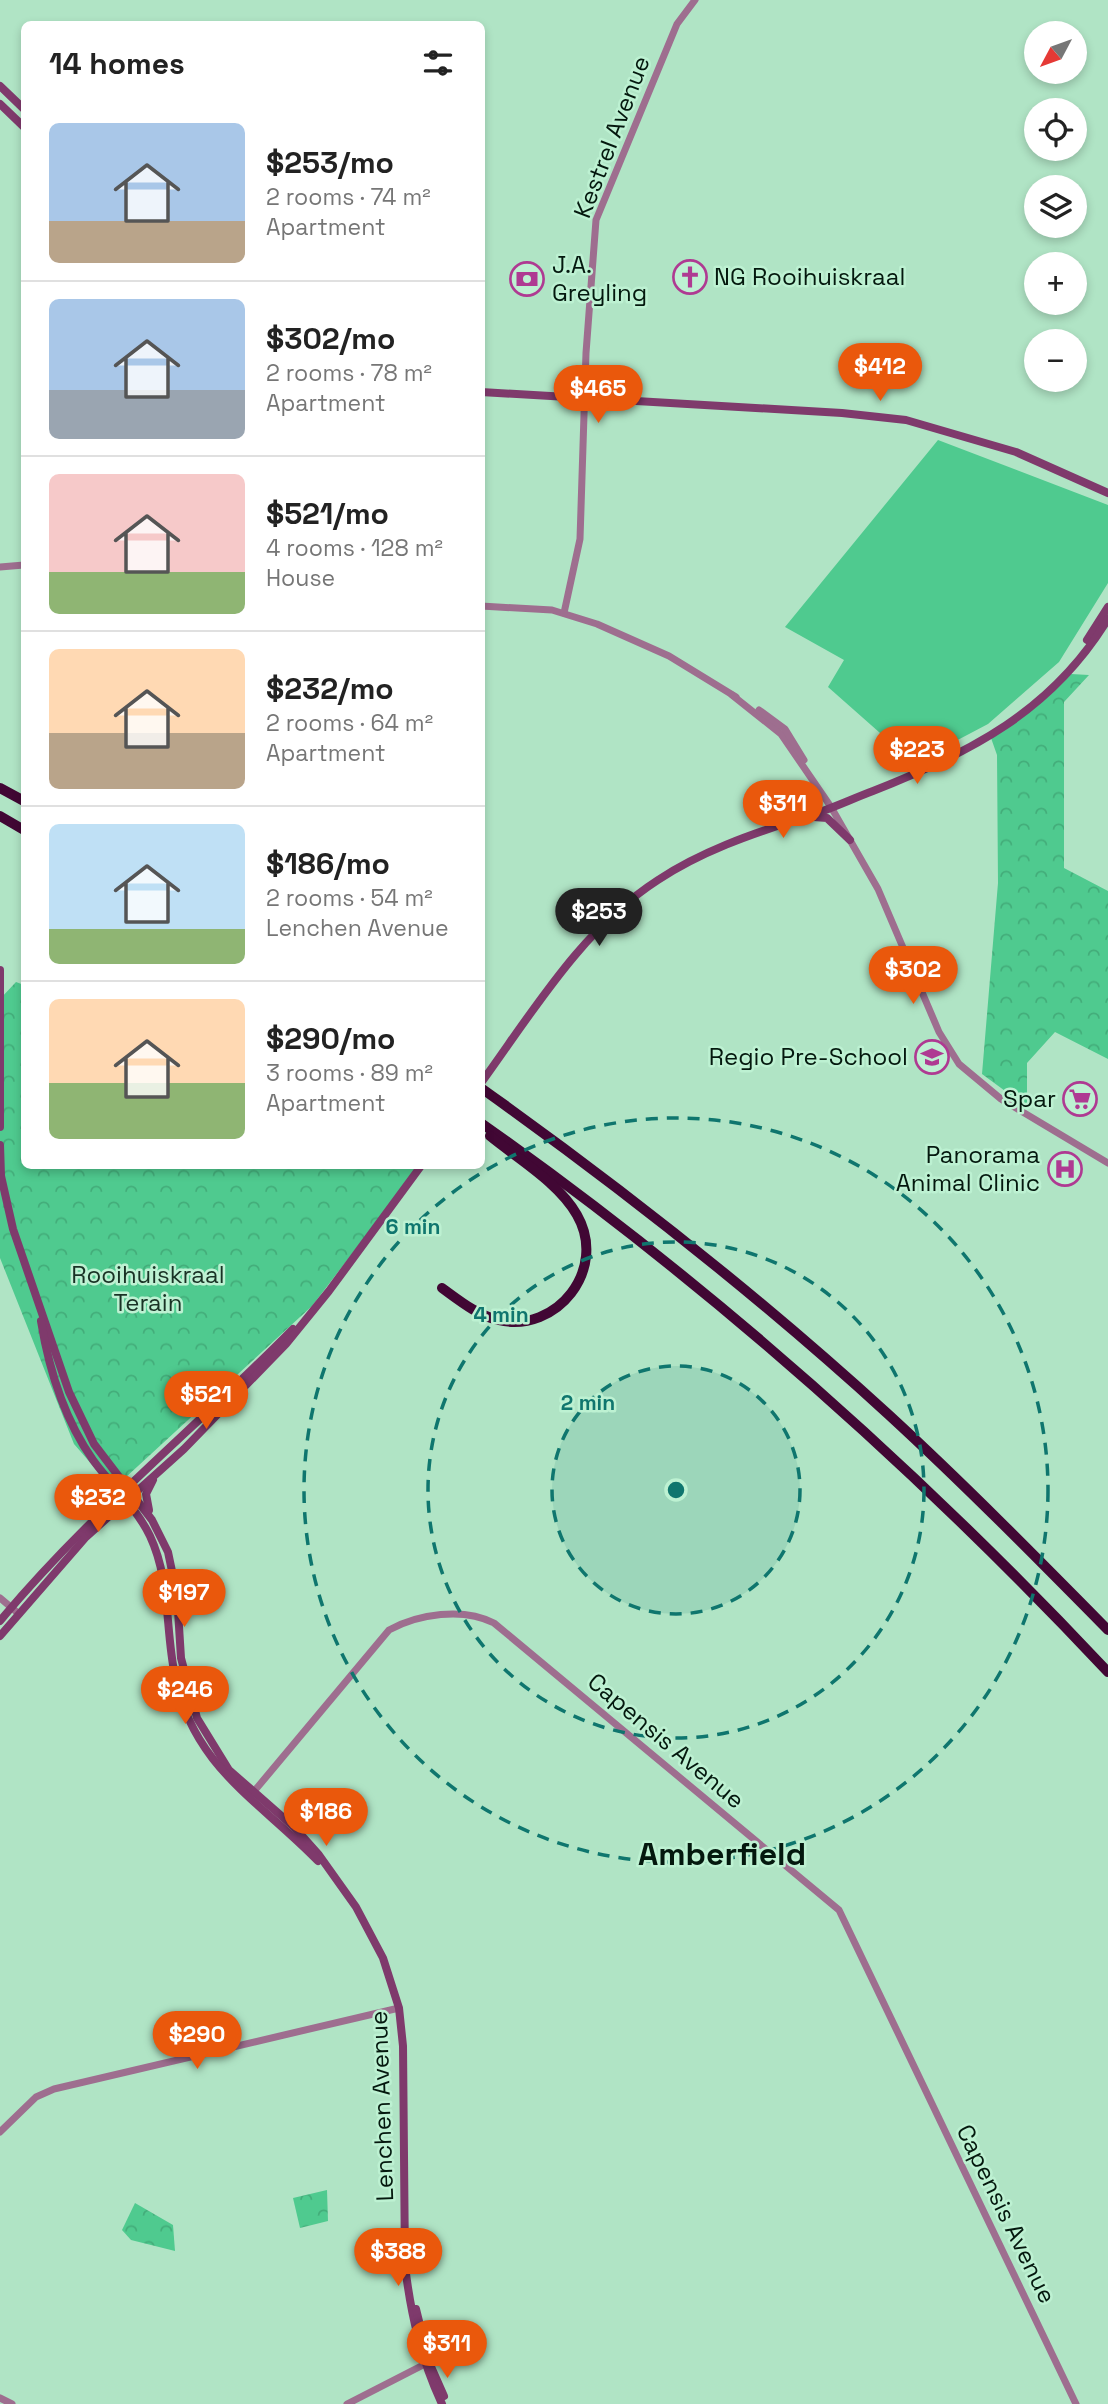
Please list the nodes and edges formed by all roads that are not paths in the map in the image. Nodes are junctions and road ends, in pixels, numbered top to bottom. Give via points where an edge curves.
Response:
1 (695, 0) edge
2 (0, 86) edge
3 (0, 104) edge
4 (21, 106) edge
5 (21, 124) edge
6 (485, 394) edge
7 (587, 402) junction
8 (1108, 496) edge
9 (21, 565) edge
10 (0, 567) edge
11 (485, 606) edge
12 (1108, 607) edge
13 (564, 613) junction
14 (1108, 619) edge
15 (1042, 697) junction
16 (0, 788) edge
17 (21, 799) edge
18 (830, 806) junction
19 (0, 816) edge
20 (797, 820) junction
21 (21, 828) edge
22 (850, 840) junction
23 (0, 970) edge
24 (485, 1079) edge
25 (485, 1088) edge
26 (485, 1126) edge
27 (0, 1127) edge
28 (485, 1132) edge
29 (0, 1144) edge
30 (1108, 1163) edge
31 (419, 1169) edge
32 (335, 1282) junction
33 (442, 1288) dead end
34 (38, 1310) junction
35 (159, 1471) junction
36 (127, 1485) junction
37 (119, 1492) junction
38 (134, 1493) junction
39 (125, 1501) junction
40 (152, 1520) junction
41 (0, 1598) edge
42 (11, 1607) junction
43 (19, 1614) junction
44 (0, 1620) edge
45 (1108, 1630) edge
46 (0, 1636) edge
47 (1108, 1672) edge
48 (251, 1796) junction
49 (398, 2011) junction
50 (0, 2132) edge
51 (427, 2365) junction
52 (0, 2398) edge
53 (12, 2404) edge
54 (349, 2404) edge
55 (442, 2404) edge
56 (447, 2404) edge
57 (1076, 2404) edge

1 - 7 street, Kestrel Avenue via 677,24 597,218
2 - 4 main road
3 - 5 main road
6 - 7 main road
7 - 8 main road via 842,412 906,420 1048,466
7 - 13 street, Kestrel Avenue via 580,539
9 - 10 street
11 - 13 street
12 - 15 main road
13 - 18 street via 669,656 732,695 781,734
14 - 15 main road via 1068,673
15 - 18 main road via 994,734 938,765
16 - 17 highway
18 - 20 main road
18 - 22 street
19 - 21 highway
20 - 22 main road via 823,816
20 - 24 main road via 706,853 632,898 579,949
22 - 30 street via 878,889 948,1050 984,1087
23 - 27 main road
25 - 45 highway via 646,1211 840,1372
26 - 47 highway via 780,1358 950,1513
28 - 33 highway via 573,1209 585,1238 584,1270 575,1290 560,1306 528,1321 485,1316
29 - 34 main road, Lenchen Avenue via 5,1201
31 - 32 main road
32 - 35 main road via 286,1344
32 - 36 main road via 260,1362
34 - 36 main road, Lenchen Avenue via 83,1423
34 - 37 main road, Lenchen Avenue via 61,1399 87,1451
35 - 38 main road
35 - 40 main road via 146,1494
36 - 37 main road
36 - 38 main road, Lenchen Avenue
37 - 39 main road, Lenchen Avenue
37 - 42 main road
38 - 39 main road
38 - 40 main road, Lenchen Avenue
39 - 43 main road via 70,1554
39 - 48 main road, Lenchen Avenue via 149,1535 161,1567 174,1669 186,1714 212,1759
40 - 48 main road, Lenchen Avenue via 165,1543 175,1578 180,1652 191,1703 218,1755
41 - 42 street
42 - 43 street
42 - 44 main road
43 - 46 main road
48 - 49 main road, Lenchen Avenue via 340,1884 375,1940
48 - 57 street, Capensis Avenue via 389,1630 414,1618 463,1614 494,1623 839,1910
49 - 50 street via 54,2089 36,2097
49 - 51 main road, Lenchen Avenue via 409,2298
51 - 54 street
51 - 55 main road, Lenchen Avenue
51 - 56 main road, Lenchen Avenue
52 - 53 street

